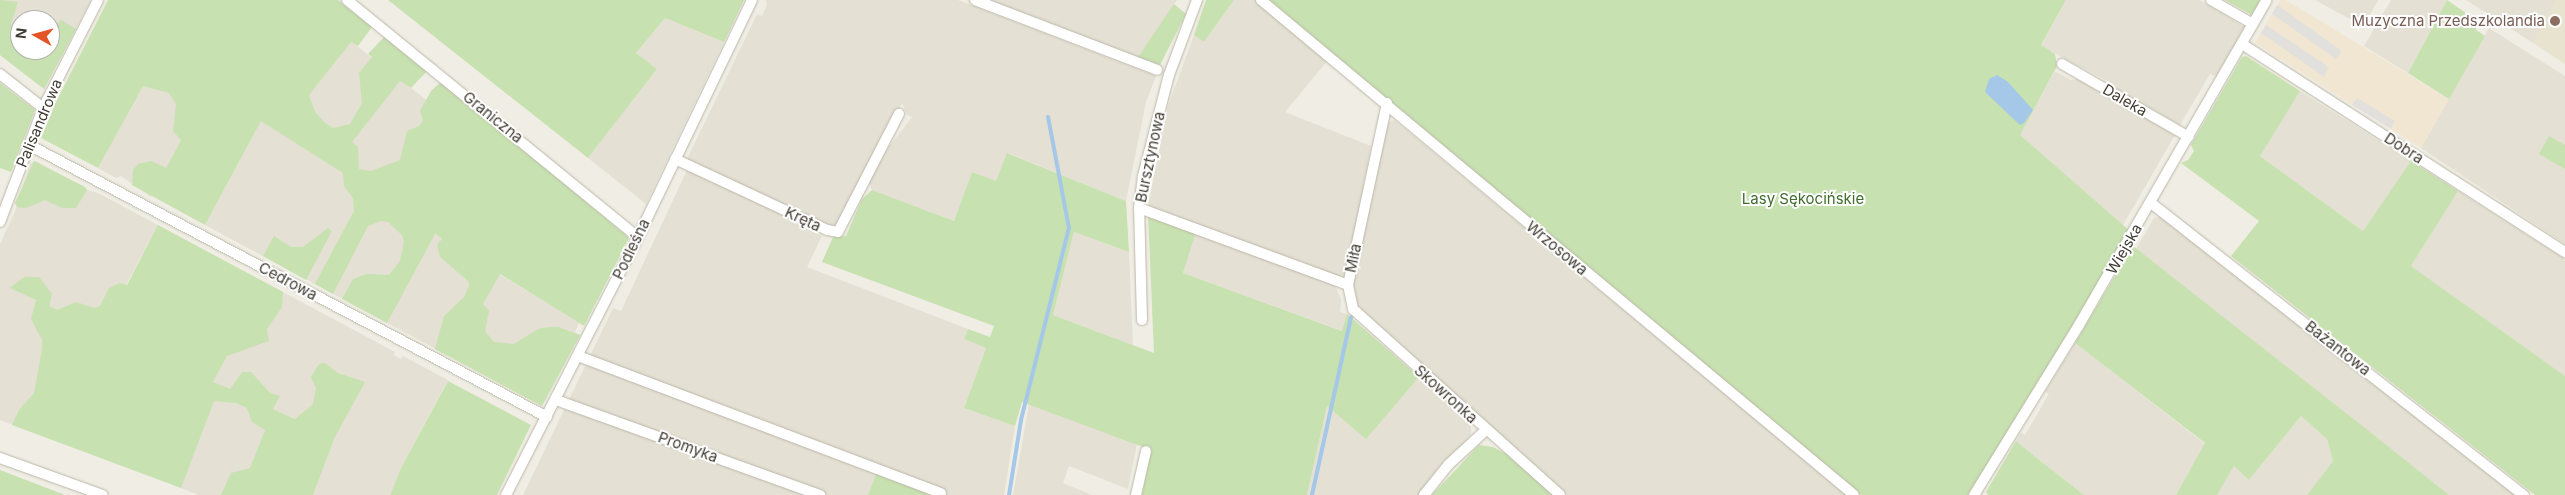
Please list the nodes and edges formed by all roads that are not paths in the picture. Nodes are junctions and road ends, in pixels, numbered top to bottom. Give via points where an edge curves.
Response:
1 (98, 0) edge
2 (347, 0) edge
3 (752, 0) edge
4 (974, 0) edge
5 (1197, 0) edge
6 (1261, 0) edge
7 (2211, 0) edge
8 (2267, 0) edge
9 (2254, 24) junction
10 (2242, 44) junction
11 (2062, 64) dead end
12 (1157, 70) dead end
13 (0, 74) edge
14 (1387, 103) junction
15 (43, 108) junction
16 (899, 114) dead end
17 (2188, 136) junction
18 (29, 145) junction
19 (675, 159) junction
20 (2151, 203) junction
21 (1139, 208) junction
22 (0, 222) edge
23 (638, 237) junction
24 (2565, 252) edge
25 (1348, 284) junction
26 (1142, 320) dead end
27 (578, 356) junction
28 (556, 400) junction
29 (547, 417) junction
30 (1486, 430) junction
31 (1146, 451) dead end
32 (0, 458) edge
33 (942, 493) dead end
34 (103, 495) edge
35 (506, 495) edge
36 (820, 495) edge
37 (1136, 495) edge
38 (1424, 495) edge
39 (1560, 495) edge
40 (1854, 495) edge
41 (1974, 495) edge
42 (2524, 495) edge

1 - 15 street, Palisandrowa
2 - 23 street, Graniczna
3 - 19 street, Podleśna
4 - 12 street
5 - 21 street, Bursztynowa via 1169,76 1147,158
6 - 14 street, Wrzosowa
7 - 9 street
8 - 9 street, Wiejska
9 - 10 street, Wiejska
10 - 17 street, Wiejska
10 - 24 street, Dobra
11 - 17 street, Daleka
13 - 15 street
14 - 25 street, Miła
14 - 40 street, Wrzosowa
15 - 18 street, Palisandrowa
16 - 19 street, Kręta via 838,232 827,230
17 - 20 street, Wiejska
18 - 22 street, Palisandrowa
18 - 29 street, Cedrowa
19 - 23 street, Podleśna
20 - 41 street, Wiejska
20 - 42 street, Bażantowa
21 - 25 street, Miła
21 - 26 street, Bursztynowa
23 - 27 street, Podleśna
25 - 30 street, Skowronka via 1353,309
27 - 28 street, Podleśna
27 - 33 street
28 - 29 street, Podleśna
28 - 36 street, Promyka
29 - 35 street, Podleśna
30 - 38 street via 1448,465
30 - 39 street, Skowronka
31 - 37 street
32 - 34 street

